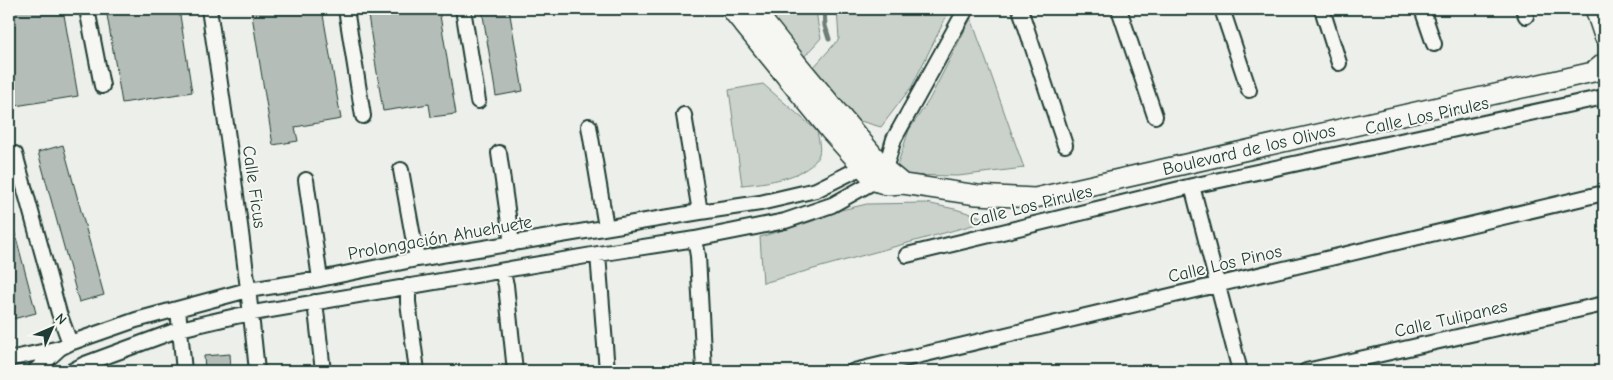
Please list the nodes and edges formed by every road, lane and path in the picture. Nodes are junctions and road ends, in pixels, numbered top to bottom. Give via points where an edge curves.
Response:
1 (87, 9) edge
2 (209, 9) edge
3 (346, 9) edge
4 (463, 9) edge
5 (731, 9) edge
6 (754, 9) edge
7 (966, 9) edge
8 (1020, 9) edge
9 (1119, 9) edge
10 (1222, 9) edge
11 (1322, 9) edge
12 (1422, 9) edge
13 (1595, 9) edge
14 (1604, 36) edge
15 (1434, 44) dead end
16 (1339, 63) dead end
17 (1601, 70) edge
18 (102, 86) dead end
19 (1249, 90) dead end
20 (1604, 96) edge
21 (478, 101) dead end
22 (684, 115) dead end
23 (364, 116) dead end
24 (1155, 116) dead end
25 (588, 126) dead end
26 (1065, 145) dead end
27 (499, 153) dead end
28 (15, 154) dead end
29 (874, 168) junction
30 (401, 170) dead end
31 (306, 180) dead end
32 (1192, 186) junction
33 (1604, 193) edge
34 (700, 212) junction
35 (606, 227) junction
36 (695, 239) junction
37 (512, 244) junction
38 (598, 254) junction
39 (907, 256) dead end
40 (418, 259) junction
41 (502, 270) junction
42 (320, 279) junction
43 (1217, 285) junction
44 (408, 286) junction
45 (248, 290) junction
46 (316, 302) junction
47 (1604, 304) edge
48 (178, 309) junction
49 (251, 313) junction
50 (180, 329) junction
51 (65, 345) junction
52 (9, 358) edge
53 (35, 371) edge
54 (72, 371) edge
55 (184, 371) edge
56 (257, 371) edge
57 (323, 371) edge
58 (417, 371) edge
59 (515, 371) edge
60 (607, 371) edge
61 (704, 371) edge
62 (854, 371) edge
63 (1240, 371) edge
64 (1306, 371) edge

1 - 18 street
2 - 45 street, Calle Ficus
3 - 23 street
4 - 21 street
5 - 29 street via 825,124
6 - 29 street
7 - 29 street via 894,139
8 - 26 street
9 - 24 street
10 - 19 street
11 - 16 street
12 - 15 street
13 - 14 street
17 - 29 street, Boulevard de los Olivos via 1035,198 887,185
20 - 32 street, Calle Los Pirules
22 - 34 street
25 - 35 street
27 - 37 street
28 - 51 street
29 - 34 street, Prolongación Ahuehuete via 816,190 760,204
29 - 36 street via 832,205 785,221
30 - 40 street
31 - 42 street
32 - 39 street, Calle Los Pirules
32 - 43 street
33 - 43 street, Calle Los Pinos
34 - 35 street, Prolongación Ahuehuete
35 - 37 street, Prolongación Ahuehuete
36 - 38 street
36 - 61 street
37 - 40 street, Prolongación Ahuehuete
38 - 41 street
38 - 60 street
40 - 42 street, Prolongación Ahuehuete
41 - 44 street
41 - 59 street
42 - 45 street, Prolongación Ahuehuete
43 - 62 street, Calle Los Pinos
43 - 63 street
44 - 46 street
44 - 58 street
45 - 48 street, Prolongación Ahuehuete
45 - 49 street, Calle Ficus
46 - 49 street
46 - 57 street
47 - 64 street, Calle Tulipanes
48 - 50 street
48 - 51 street, Prolongación Ahuehuete
49 - 50 street
49 - 56 street, Calle Ficus
50 - 54 street
50 - 55 street
51 - 52 street
51 - 53 street, Prolongación Ahuehuete

